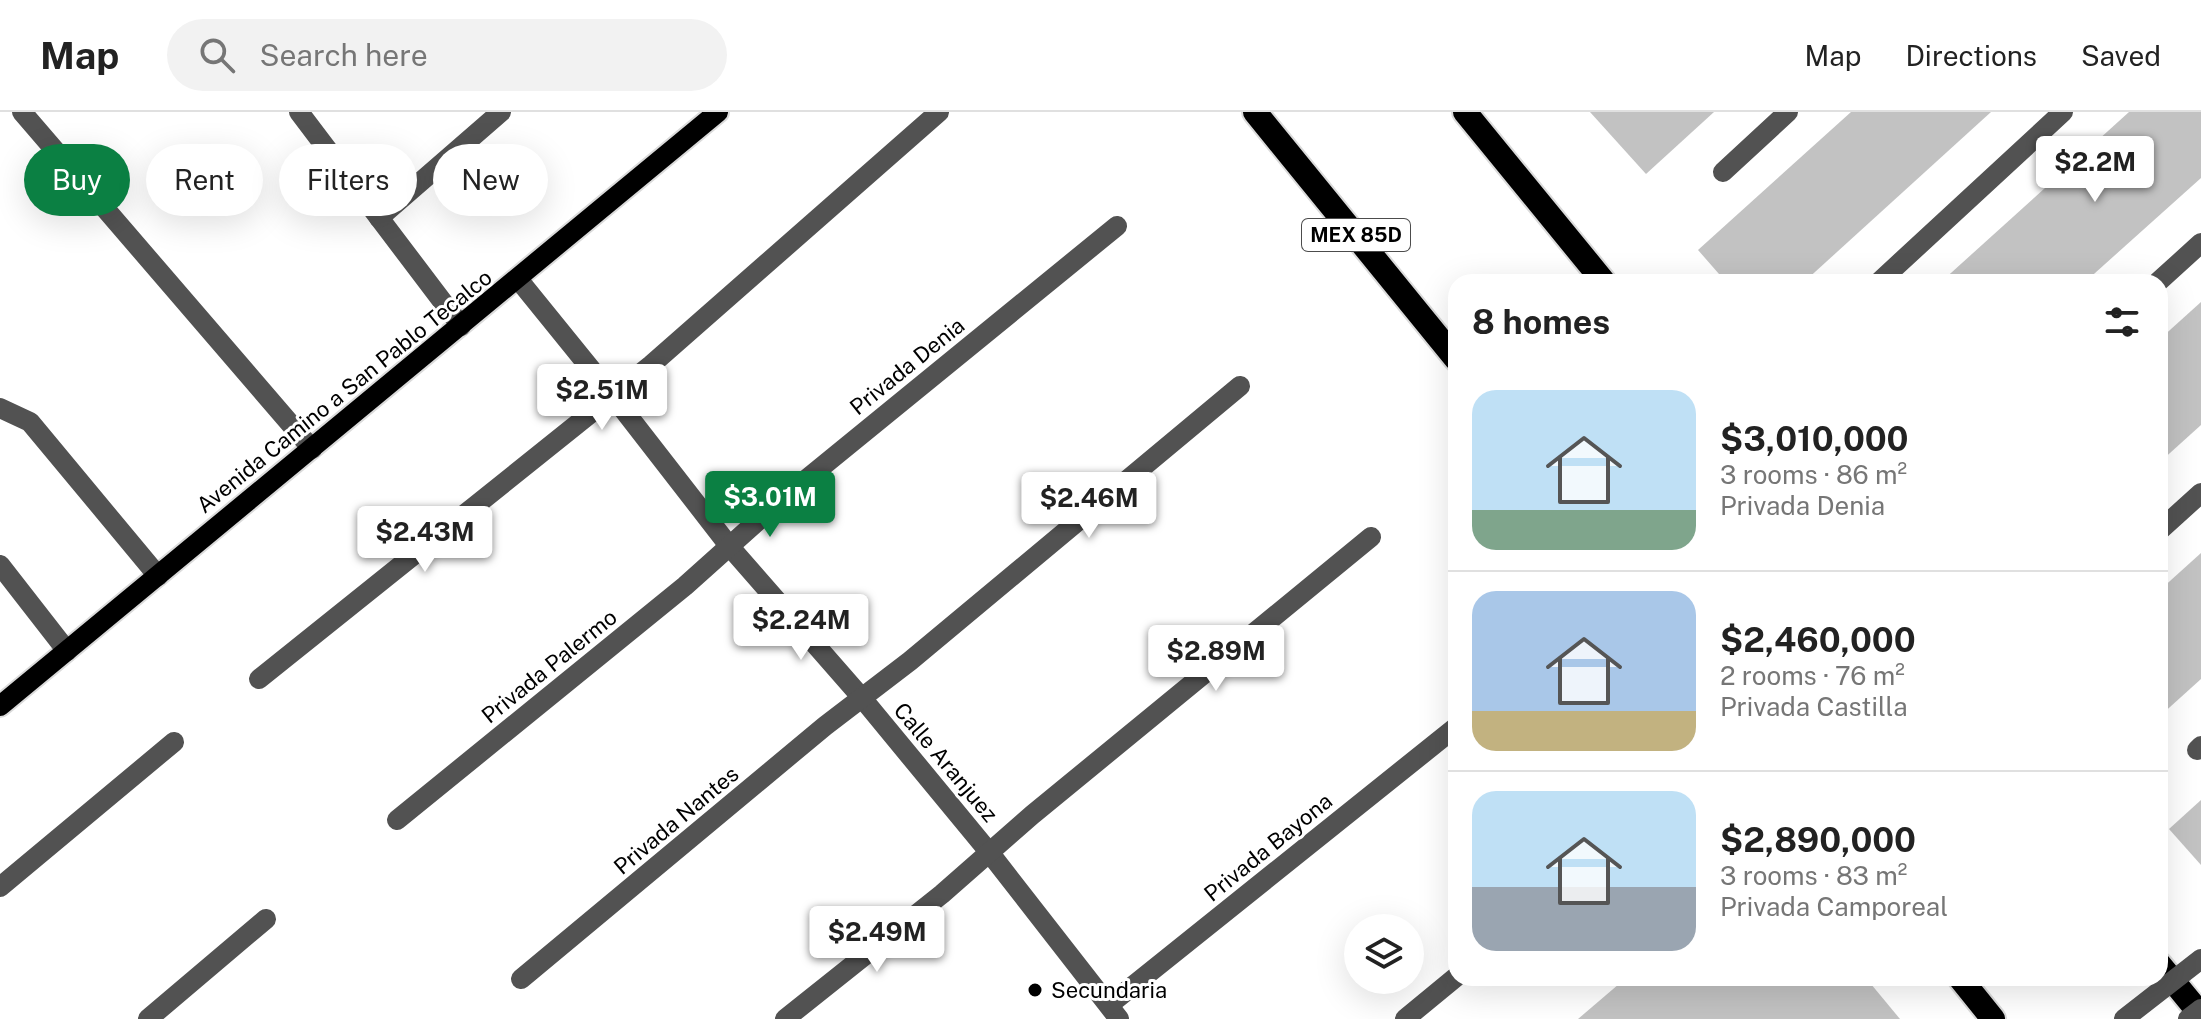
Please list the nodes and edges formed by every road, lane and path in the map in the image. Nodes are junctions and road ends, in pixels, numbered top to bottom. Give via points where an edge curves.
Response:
1 (22, 112) edge
2 (299, 112) edge
3 (501, 112) edge
4 (718, 112) edge
5 (939, 112) edge
6 (1255, 112) edge
7 (1465, 112) edge
8 (1788, 112) edge
9 (2063, 112) edge
10 (1723, 172) dead end
11 (379, 218) junction
12 (1117, 226) dead end
13 (2201, 243) edge
14 (1597, 274) edge
15 (1888, 274) edge
16 (2167, 274) edge
17 (518, 279) junction
18 (461, 326) junction
19 (1448, 349) edge
20 (1240, 386) dead end
21 (612, 395) junction
22 (0, 408) edge
23 (312, 449) junction
24 (2201, 493) edge
25 (2168, 523) edge
26 (1371, 537) dead end
27 (730, 547) junction
28 (0, 565) edge
29 (158, 576) junction
30 (67, 651) junction
31 (259, 679) dead end
32 (862, 698) junction
33 (0, 706) edge
34 (1448, 734) edge
35 (174, 742) dead end
36 (397, 820) dead end
37 (989, 852) junction
38 (0, 887) edge
39 (266, 919) dead end
40 (2201, 959) edge
41 (2168, 975) edge
42 (521, 979) dead end
43 (1448, 984) edge
44 (2168, 985) edge
45 (1966, 986) edge
46 (2166, 986) edge
47 (2201, 1009) edge
48 (1114, 1012) edge
49 (2201, 1015) edge
50 (148, 1019) edge
51 (785, 1019) edge
52 (1405, 1019) edge
53 (1993, 1019) edge
54 (2124, 1019) edge
55 (2188, 1019) edge

1 - 23 street
2 - 11 street
3 - 11 street
4 - 17 main road, Avenida Camino a San Pablo Tecalco
5 - 21 street
6 - 19 highway, MEX 85D
7 - 14 highway
8 - 10 street
9 - 15 street
11 - 18 street
12 - 27 street, Privada Denia
13 - 16 street
17 - 18 main road, Avenida Camino a San Pablo Tecalco
17 - 21 street, Calle Aranjuez
18 - 23 main road, Avenida Camino a San Pablo Tecalco
20 - 32 street, Privada Nantes
21 - 27 street, Calle Aranjuez
21 - 31 street
22 - 29 street via 30,422
23 - 29 main road, Avenida Camino a San Pablo Tecalco
24 - 25 street
26 - 37 street
27 - 32 street, Calle Aranjuez
27 - 36 street, Privada Palermo
28 - 30 street
29 - 30 main road, Avenida Camino a San Pablo Tecalco
30 - 33 main road, Avenida Camino a San Pablo Tecalco
32 - 37 street, Calle Aranjuez
32 - 42 street, Privada Nantes
34 - 48 street, Privada Bayona
35 - 38 street
37 - 48 street, Calle Aranjuez
37 - 51 street
39 - 50 street
40 - 44 street, bridge
41 - 49 highway
43 - 52 street
45 - 53 highway
46 - 54 street, bridge
47 - 55 street, bridge

